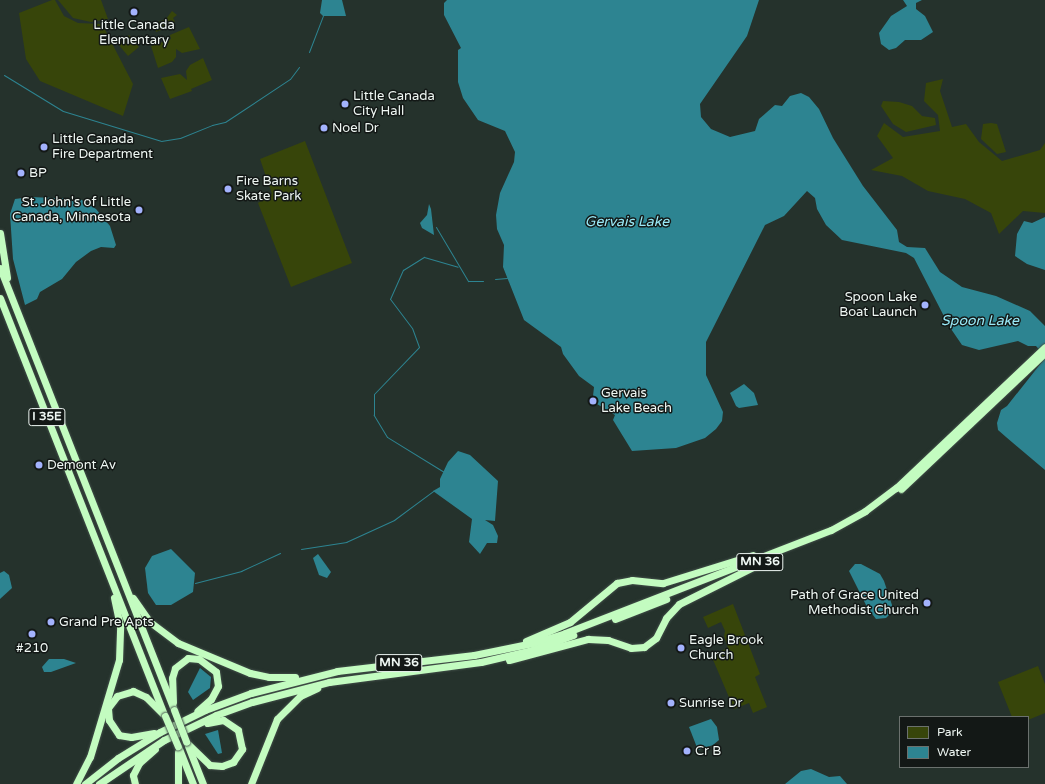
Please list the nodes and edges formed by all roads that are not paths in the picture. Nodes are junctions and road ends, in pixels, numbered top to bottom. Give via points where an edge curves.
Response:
1 (0, 233) edge
2 (0, 268) edge
3 (10, 297) junction
4 (0, 299) edge
5 (1045, 347) edge
6 (1045, 353) edge
7 (1036, 357) junction
8 (808, 538) junction
9 (775, 556) junction
10 (119, 573) junction
11 (113, 586) junction
12 (484, 654) junction
13 (429, 670) junction
14 (315, 675) junction
15 (340, 681) junction
16 (174, 710) junction
17 (164, 715) junction
18 (186, 718) junction
19 (187, 728) junction
20 (160, 732) junction
21 (163, 741) junction
22 (187, 743) junction
23 (178, 747) junction
24 (76, 784) edge
25 (85, 784) edge
26 (99, 784) edge
27 (135, 784) edge
28 (178, 784) edge
29 (193, 784) edge
30 (203, 784) edge
31 (251, 784) edge

1 - 3 highway
2 - 3 highway, I 35E
3 - 10 highway, I 35E
4 - 11 highway, I 35E
5 - 7 highway, MN 36
6 - 7 highway, MN 36
7 - 8 highway, MN 36 via 891,492 851,520
7 - 9 highway, MN 36 via 911,482 886,502 834,532
8 - 12 highway, MN 36 via 565,633
8 - 12 highway via 663,583 632,580 617,583 570,622 531,639
9 - 13 highway, MN 36 via 549,644 498,659
9 - 13 highway via 679,604 666,618 656,638 644,647 631,648 608,640 588,639 544,653 495,663
10 - 14 highway via 144,615 157,629 178,643 259,675
10 - 16 highway, I 35E
11 - 17 highway, I 35E
11 - 24 highway via 120,626 119,660 90,757
12 - 14 highway, MN 36
13 - 15 highway, MN 36
14 - 18 highway, MN 36 via 251,693
15 - 19 highway, MN 36 via 252,702
15 - 31 highway via 306,693 284,710 271,730
16 - 18 highway via 171,686 175,668 188,658 209,664 216,672 218,686 211,698
16 - 22 highway, I 35E, bridge
17 - 20 highway via 146,697 133,691 117,696 108,708 111,726 119,735 132,737
17 - 23 highway, I 35E, bridge
18 - 20 highway, MN 36
19 - 21 highway, MN 36
19 - 22 highway via 217,720 228,722 238,730 243,743 240,754 233,762 217,767 204,762
20 - 25 highway, MN 36
21 - 26 highway, MN 36
21 - 27 highway via 138,763 133,775
22 - 30 highway, I 35E
23 - 28 highway
23 - 29 highway, I 35E

